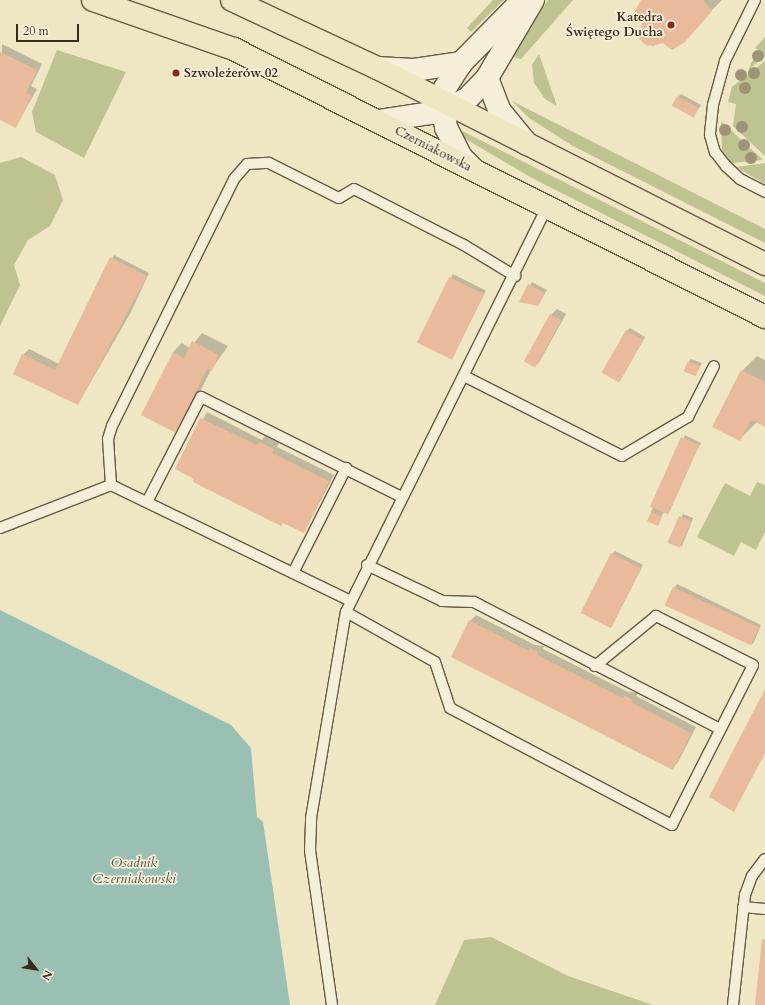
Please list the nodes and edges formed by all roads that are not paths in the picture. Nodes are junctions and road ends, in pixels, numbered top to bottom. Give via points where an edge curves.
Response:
1 (93, 0) edge
2 (232, 0) edge
3 (523, 0) edge
4 (533, 0) edge
5 (755, 0) edge
6 (461, 63) junction
7 (377, 68) junction
8 (487, 78) junction
9 (446, 106) junction
10 (378, 120) junction
11 (527, 144) junction
12 (474, 170) junction
13 (765, 192) edge
14 (547, 207) junction
15 (765, 264) edge
16 (515, 276) junction
17 (765, 317) edge
18 (714, 366) dead end
19 (464, 376) junction
20 (346, 468) junction
21 (111, 485) junction
22 (402, 496) junction
23 (147, 502) junction
24 (0, 528) edge
25 (366, 565) junction
26 (293, 573) junction
27 (349, 600) junction
28 (346, 612) junction
29 (594, 666) junction
30 (720, 729) junction
31 (765, 859) edge
32 (743, 907) junction
33 (765, 909) edge
34 (332, 1005) edge
35 (732, 1005) edge

1 - 10 main road, Czerniakowska via 234,49
2 - 7 main road
3 - 6 street
4 - 8 street
5 - 13 lane via 725,60 713,105 710,135 715,152 726,166 740,179
6 - 7 street via 414,70
6 - 9 street via 451,75
7 - 9 main road
8 - 9 street
8 - 11 street via 499,110
9 - 10 street
9 - 11 main road
9 - 12 street via 451,142
10 - 12 main road, Czerniakowska
11 - 15 main road
12 - 14 main road, Czerniakowska
14 - 16 lane
14 - 17 main road, Czerniakowska
16 - 19 lane
16 - 21 lane via 464,245 354,189 339,198 269,163 247,164 234,179 112,426 108,439
18 - 19 lane via 688,417 622,456
19 - 22 lane
20 - 22 lane
20 - 23 lane via 201,397
20 - 26 lane
21 - 23 lane
21 - 24 lane
22 - 25 lane
23 - 26 lane
25 - 27 lane
25 - 29 lane via 442,601 474,602
26 - 27 lane
27 - 28 lane
28 - 30 lane via 436,662 450,708 672,825
28 - 34 lane via 311,818 310,851
29 - 30 lane
29 - 30 lane via 656,616 753,665
31 - 32 lane via 752,876
32 - 33 lane
32 - 35 lane

